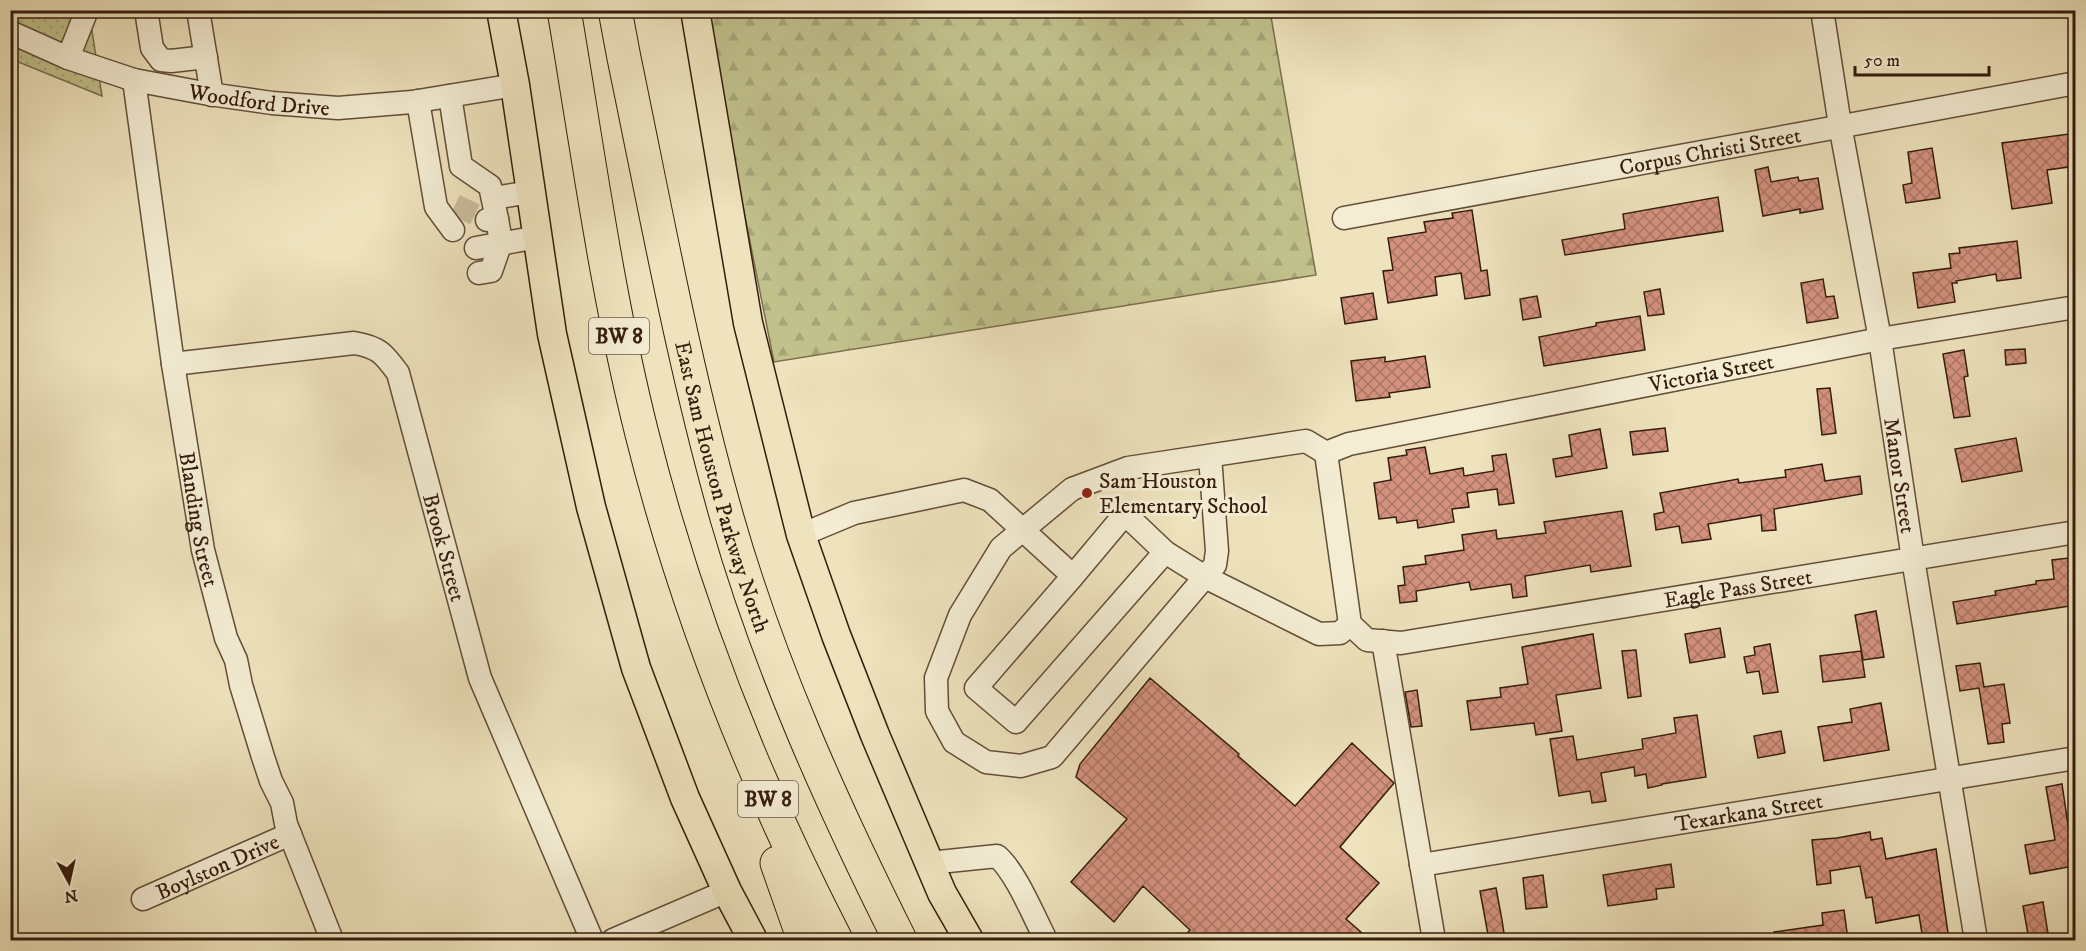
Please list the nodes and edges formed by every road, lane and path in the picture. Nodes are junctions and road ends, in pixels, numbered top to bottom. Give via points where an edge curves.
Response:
1 (87, 10) edge
2 (146, 10) edge
3 (198, 10) edge
4 (501, 10) edge
5 (564, 10) edge
6 (615, 10) edge
7 (634, 10) edge
8 (695, 10) edge
9 (1822, 10) edge
10 (10, 32) edge
11 (68, 57) junction
12 (206, 57) junction
13 (134, 80) junction
14 (2076, 83) edge
15 (515, 85) junction
16 (212, 94) junction
17 (450, 96) junction
18 (418, 101) junction
19 (1840, 125) junction
20 (461, 165) junction
21 (429, 170) junction
22 (531, 192) junction
23 (492, 212) junction
24 (1344, 218) dead end
25 (453, 230) dead end
26 (538, 237) junction
27 (501, 242) junction
28 (476, 248) dead end
29 (479, 273) dead end
30 (2076, 307) edge
31 (1880, 339) junction
32 (688, 361) junction
33 (173, 364) junction
34 (1326, 453) junction
35 (1210, 456) junction
36 (1022, 531) junction
37 (2076, 532) edge
38 (801, 535) junction
39 (1165, 552) junction
40 (1913, 559) junction
41 (1073, 576) junction
42 (1205, 577) junction
43 (1350, 624) junction
44 (1392, 642) junction
45 (709, 653) junction
46 (2076, 758) edge
47 (1950, 779) junction
48 (290, 834) junction
49 (929, 863) junction
50 (1421, 865) junction
51 (727, 891) junction
52 (143, 899) dead end
53 (332, 940) edge
54 (592, 940) edge
55 (613, 940) edge
56 (753, 940) edge
57 (804, 940) edge
58 (836, 940) edge
59 (900, 940) edge
60 (969, 940) edge
61 (1046, 940) edge
62 (1434, 940) edge
63 (1976, 940) edge

1 - 11 street
2 - 12 street via 152,48 161,60
3 - 12 street
4 - 15 main road, BW 8
5 - 45 highway, BW 8 via 620,341 666,525
6 - 32 highway, East Sam Houston Parkway North / BW 8
7 - 32 highway
8 - 38 main road via 748,323
9 - 19 street, Manor Street
10 - 11 street, Woodford Drive
11 - 13 street, Woodford Drive
12 - 16 street
13 - 16 street, Woodford Drive
13 - 33 street, Blanding Street
14 - 19 street, Corpus Christi Street
15 - 17 street, Woodford Drive
15 - 22 main road, BW 8
16 - 18 street, Woodford Drive via 338,108
17 - 18 street, Woodford Drive
17 - 20 street
18 - 21 street
19 - 24 street, Corpus Christi Street
19 - 31 street, Manor Street
20 - 21 street
20 - 23 street via 490,186
21 - 25 street
22 - 23 street
22 - 26 main road, BW 8
23 - 27 street
26 - 27 street
26 - 51 main road, BW 8 via 552,334 591,507 636,668 685,798
27 - 28 street
27 - 29 street via 491,271
30 - 31 street, Victoria Street
31 - 34 street, Victoria Street via 1349,444
31 - 40 street, Manor Street
32 - 59 highway, East Sam Houston Parkway North / BW 8 via 727,519 778,671 831,798
33 - 48 street, Blanding Street via 203,550 226,638
33 - 54 street, Brook Street via 354,343 382,351 393,366 480,678
34 - 35 street via 1306,441
34 - 43 street
35 - 36 street via 1128,468 1072,489
35 - 42 street via 1217,551 1215,565
36 - 38 street via 990,500 964,490 854,513
36 - 41 street
36 - 42 street via 1002,548 960,615 936,678 937,711 954,742 986,762 1021,766 1053,757
37 - 40 street, Eagle Pass Street
38 - 49 main road via 862,702
39 - 41 street via 1125,514
39 - 41 street via 1016,722 976,688
39 - 42 street
40 - 44 street, Eagle Pass Street
40 - 47 street, Manor Street
42 - 43 street via 1319,634 1340,633
43 - 44 street via 1367,640
44 - 50 street
45 - 57 highway via 751,790
45 - 58 highway, BW 8 via 756,774
46 - 47 street, Texarkana Street
47 - 50 street, Texarkana Street
47 - 63 street, Manor Street
48 - 52 street, Boylston Drive
48 - 53 street, Blanding Street
49 - 60 main road
49 - 61 street via 997,856 1013,876
50 - 62 street
51 - 55 street
51 - 56 main road, BW 8

